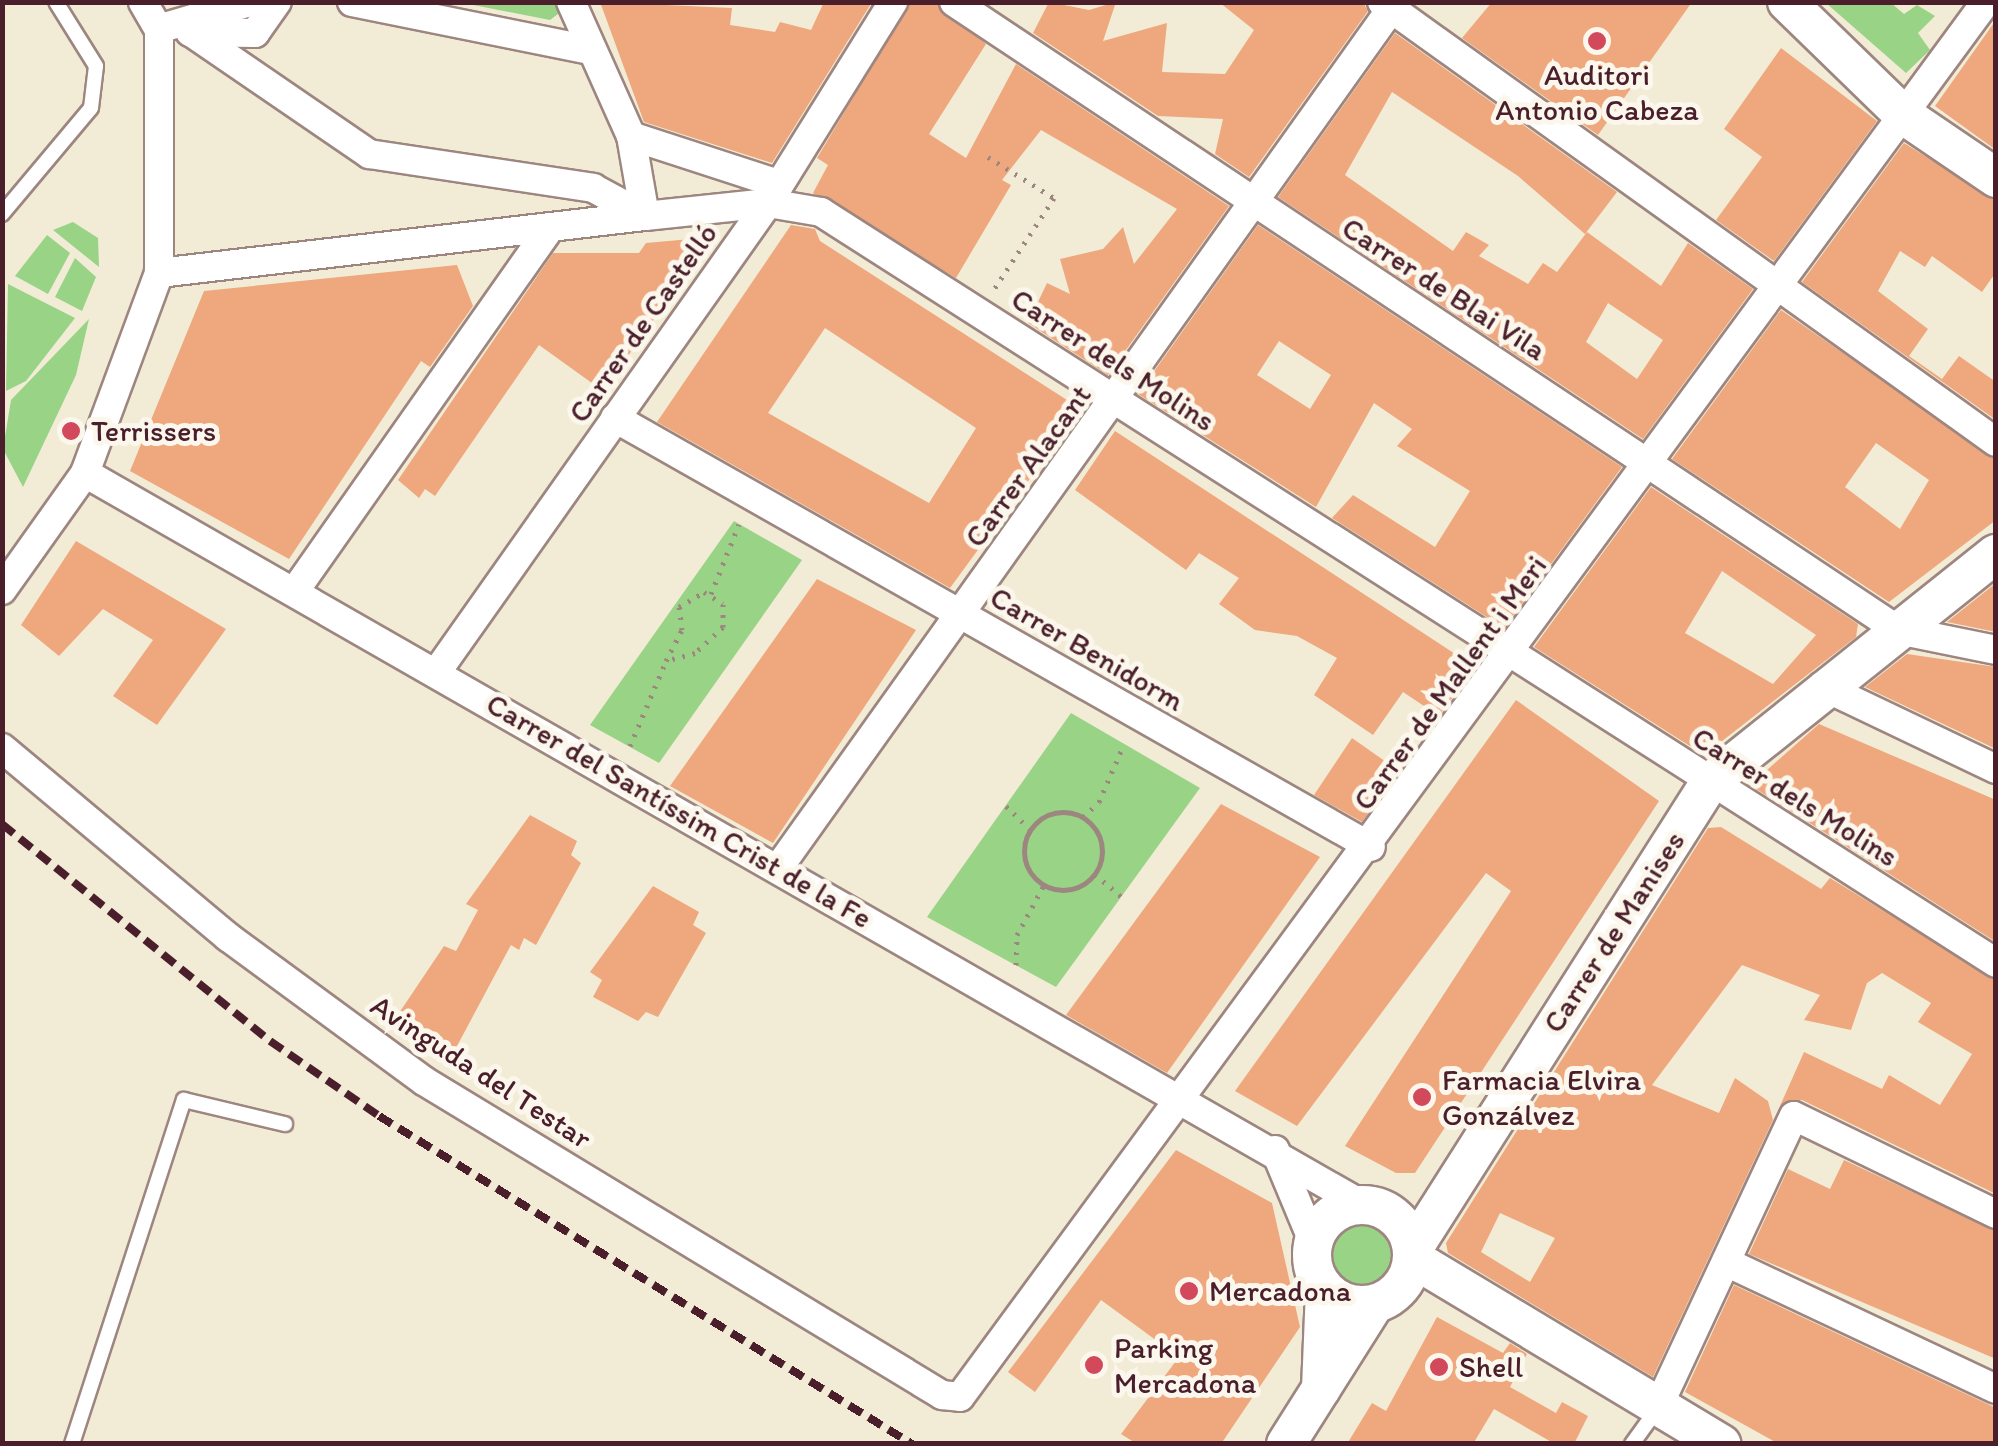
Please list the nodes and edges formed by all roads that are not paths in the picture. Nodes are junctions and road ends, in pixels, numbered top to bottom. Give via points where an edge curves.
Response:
1 (56, 2) edge
2 (143, 2) edge
3 (250, 2) edge
4 (277, 2) edge
5 (352, 2) edge
6 (571, 2) edge
7 (892, 2) edge
8 (954, 2) edge
9 (1786, 2) edge
10 (1986, 2) edge
11 (1390, 5) edge
12 (215, 6) edge
13 (1996, 10) edge
14 (159, 30) junction
15 (191, 32) junction
16 (592, 50) junction
17 (1902, 114) junction
18 (631, 136) junction
19 (1996, 178) edge
20 (773, 193) junction
21 (1258, 205) junction
22 (2, 214) edge
23 (645, 216) junction
24 (546, 233) junction
25 (159, 273) junction
26 (1779, 286) junction
27 (1115, 400) junction
28 (616, 418) junction
29 (1996, 442) edge
30 (1648, 463) junction
31 (85, 473) junction
32 (1996, 554) edge
33 (2, 590) edge
34 (294, 592) junction
35 (961, 614) junction
36 (1898, 630) junction
37 (1996, 650) edge
38 (1512, 655) junction
39 (436, 673) junction
40 (1822, 686) junction
41 (2, 748) edge
42 (1996, 769) edge
43 (1710, 782) junction
44 (1371, 847) junction
45 (779, 867) junction
46 (1996, 963) edge
47 (1187, 1100) junction
48 (286, 1124) dead end
49 (1274, 1149) junction
50 (1453, 1182) junction
51 (1376, 1208) junction
52 (1996, 1214) edge
53 (1312, 1239) junction
54 (1412, 1254) junction
55 (1726, 1262) junction
56 (1324, 1291) junction
57 (1374, 1305) junction
58 (1996, 1389) edge
59 (1321, 1392) junction
60 (960, 1397) joint
61 (1658, 1407) junction
62 (72, 1444) edge
63 (1286, 1444) edge
64 (1632, 1444) edge
65 (1721, 1444) edge

1 - 22 lane via 96,66 91,108
2 - 14 street
3 - 12 street
4 - 15 street via 256,33
5 - 16 street
6 - 16 street
7 - 20 street, Carrer de Castelló
8 - 21 street, Carrer de Blai Vila
9 - 17 street
10 - 13 street
10 - 17 street, Carrer de Mallent i Meri
11 - 21 street, Carrer Alacant
11 - 26 street
12 - 14 street
14 - 15 street
14 - 25 street
15 - 23 street via 369,154 594,188
16 - 18 street
17 - 19 street
17 - 26 street, Carrer de Mallent i Meri
18 - 20 street, Carrer dels Molins
18 - 23 street
20 - 23 street, Carrer dels Molins
20 - 27 street, Carrer dels Molins via 821,212
20 - 28 street, Carrer de Castelló
21 - 27 street, Carrer Alacant
21 - 30 street, Carrer de Blai Vila
23 - 24 street, Carrer dels Molins
24 - 25 street, Carrer dels Molins
24 - 34 street
25 - 31 street
26 - 29 street
26 - 30 street, Carrer de Mallent i Meri
27 - 35 street, Carrer Alacant
27 - 38 street, Carrer dels Molins
28 - 35 street, Carrer Benidorm
28 - 39 street, Carrer de Castelló
30 - 36 street, Carrer de Blai Vila
30 - 38 street, Carrer de Mallent i Meri
31 - 33 street
31 - 34 street, Carrer del Santíssim Crist de la Fe
32 - 36 street, Carrer de Manises
34 - 39 street, Carrer del Santíssim Crist de la Fe
35 - 44 street, Carrer Benidorm
35 - 45 street, Carrer Alacant
36 - 37 street
36 - 40 street, Carrer de Manises
38 - 43 street, Carrer dels Molins
38 - 44 street, Carrer de Mallent i Meri
39 - 45 street, Carrer del Santíssim Crist de la Fe
40 - 42 street
40 - 43 street, Carrer de Manises
41 - 60 street, Avinguda del Testar via 228,937 424,1080 942,1395
43 - 46 street, Carrer dels Molins
43 - 50 street, Carrer de Manises
44 - 47 street, Carrer de Mallent i Meri
45 - 47 street, Carrer del Santíssim Crist de la Fe
47 - 49 street, Carrer del Santíssim Crist de la Fe
47 - 60 street, Carrer de Mallent i Meri via 990,1378
48 - 62 lane via 184,1100
49 - 51 street, Carrer del Santíssim Crist de la Fe
49 - 53 street
50 - 51 street
50 - 54 street, Carrer de Manises
51 - 53 street via 1331,1214
51 - 54 street
52 - 55 street via 1794,1116
53 - 56 street via 1311,1267
54 - 57 street via 1399,1291
54 - 61 street
55 - 58 street
55 - 61 street
56 - 57 street via 1348,1305
56 - 59 street
57 - 59 street
59 - 63 street
61 - 64 lane
61 - 65 street

